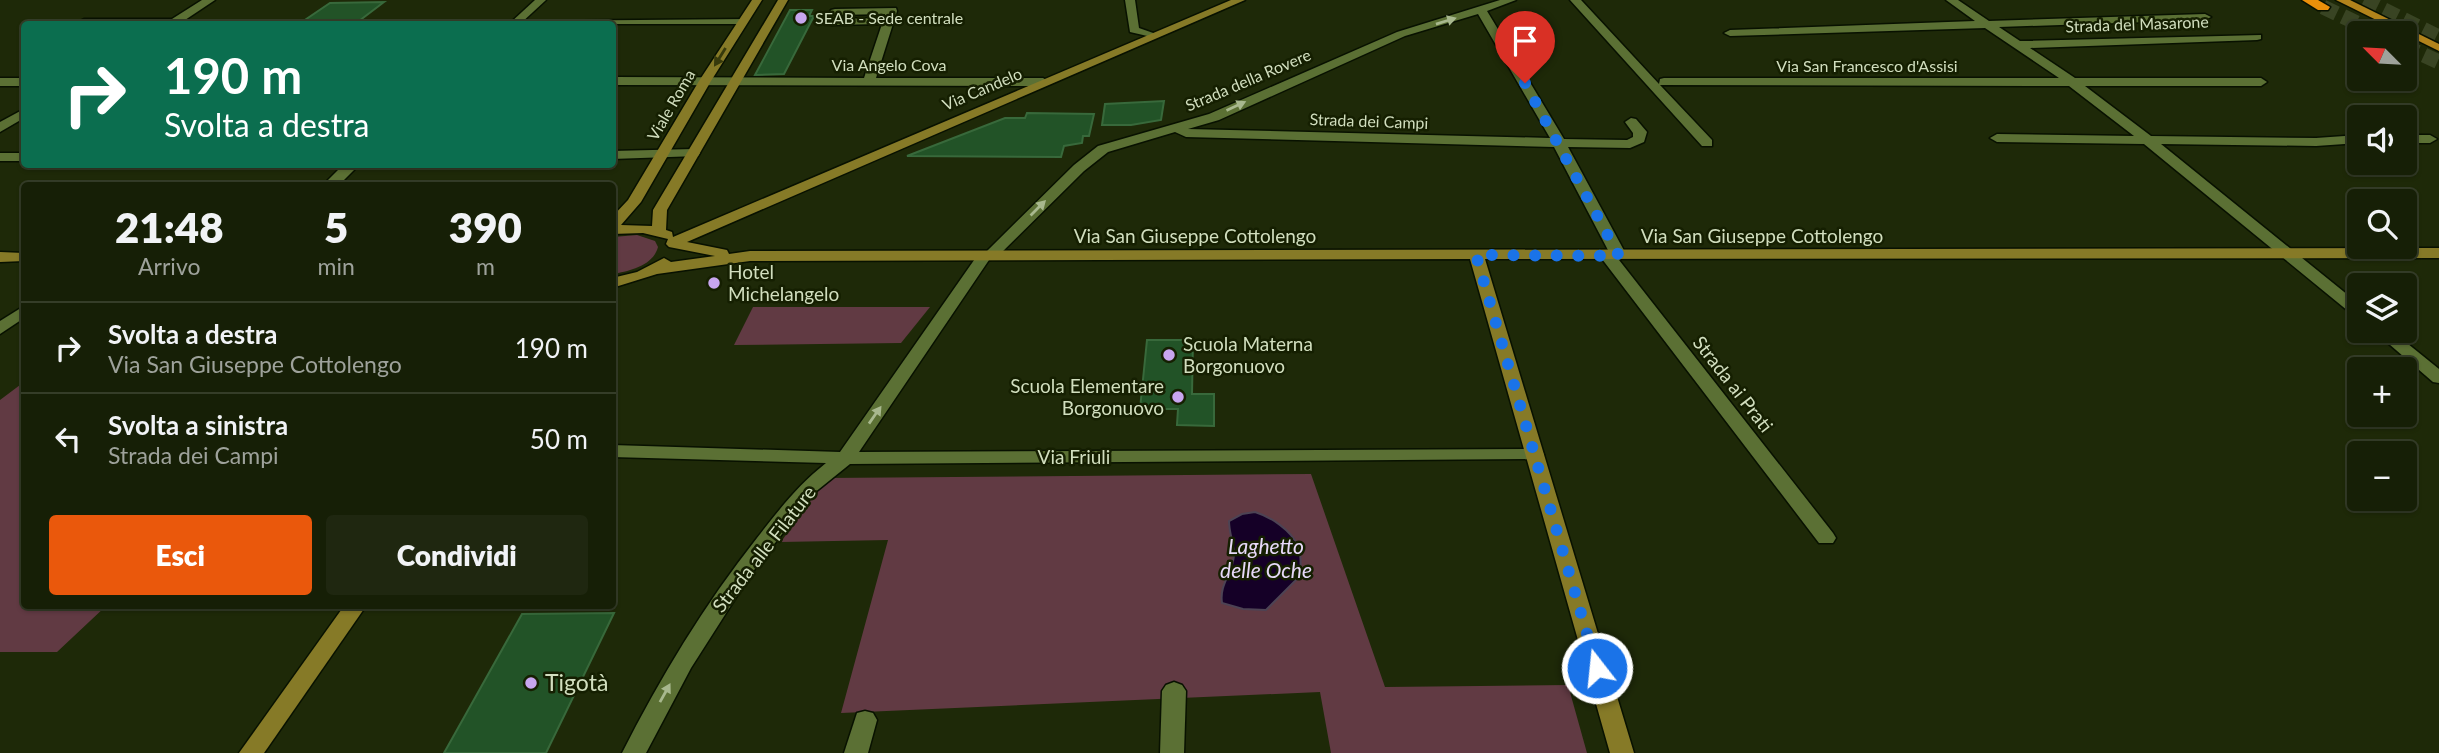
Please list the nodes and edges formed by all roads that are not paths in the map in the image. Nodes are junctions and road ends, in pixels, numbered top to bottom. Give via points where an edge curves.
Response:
1 (210, 0) edge
2 (541, 0) edge
3 (757, 0) edge
4 (783, 0) edge
5 (1130, 0) edge
6 (1240, 0) edge
7 (1511, 0) edge
8 (1575, 0) edge
9 (1951, 0) edge
10 (2308, 0) edge
11 (2341, 0) edge
12 (2324, 4) edge
13 (1481, 10) junction
14 (892, 11) edge
15 (2205, 17) dead end
16 (176, 21) edge
17 (517, 21) edge
18 (743, 21) junction
19 (2364, 21) edge
20 (616, 23) edge
21 (1988, 25) junction
22 (1730, 33) dead end
23 (1152, 36) junction
24 (2257, 37) dead end
25 (2018, 45) junction
26 (2417, 45) edge
27 (2439, 48) edge
28 (2439, 56) edge
29 (869, 80) junction
30 (616, 81) edge
31 (705, 81) junction
32 (735, 81) junction
33 (2071, 81) junction
34 (0, 82) edge
35 (21, 82) edge
36 (1042, 82) junction
37 (1664, 82) dead end
38 (2261, 82) dead end
39 (21, 115) edge
40 (1631, 122) dead end
41 (0, 128) edge
42 (1178, 129) junction
43 (1997, 138) dead end
44 (2417, 139) edge
45 (2430, 139) dead end
46 (2347, 140) edge
47 (2149, 141) junction
48 (1707, 143) dead end
49 (1559, 144) junction
50 (693, 153) junction
51 (663, 154) junction
52 (616, 155) edge
53 (0, 157) edge
54 (21, 157) edge
55 (349, 168) edge
56 (333, 182) edge
57 (616, 223) edge
58 (616, 228) edge
59 (668, 237) junction
60 (2288, 253) junction
61 (2439, 253) edge
62 (1476, 255) junction
63 (750, 256) junction
64 (987, 256) junction
65 (1613, 256) junction
66 (0, 257) edge
67 (21, 257) edge
68 (656, 269) junction
69 (616, 283) edge
70 (2347, 302) edge
71 (21, 313) edge
72 (0, 329) edge
73 (2397, 343) edge
74 (2439, 378) edge
75 (616, 451) edge
76 (1535, 455) junction
77 (845, 458) junction
78 (1826, 538) dead end
79 (353, 609) edge
80 (1174, 691) dead end
81 (865, 720) dead end
82 (251, 753) edge
83 (634, 753) edge
84 (856, 753) edge
85 (1172, 753) edge
86 (1622, 753) edge

1 - 16 street
2 - 17 street
3 - 18 street, Viale Roma
4 - 32 street
5 - 23 street via 1134,30
6 - 23 street, Via Candelo
7 - 13 street, Strada della Rovere
8 - 48 street
9 - 21 street
10 - 12 highway
11 - 27 main road
12 - 19 main road
42 -> 13 street, Strada della Rovere via 1401,34
13 - 49 street
14 - 29 street
15 - 21 street, Strada del Masarone
18 - 20 street
18 -> 31 street, Viale Roma
21 - 22 street, Strada del Masarone
21 - 25 street
23 - 36 street, Via Candelo
24 - 25 street, Strada del Masarone
25 - 33 street
26 - 28 main road
29 - 32 street, Via Angelo Cova
29 - 36 street, Via Angelo Cova
30 - 31 street, Via Angelo Cova
31 - 32 street, Via Angelo Cova
31 - 51 street, Viale Roma
32 - 50 street
33 - 37 street, Via San Francesco d'Assisi
33 - 38 street
33 - 47 street
34 - 35 street
36 - 59 street, Via Candelo via 738,212
39 - 41 street
40 - 49 street, Strada dei Campi via 1640,132 1639,139 1630,144
42 - 49 street, Strada dei Campi via 1186,133
64 -> 42 street, Strada della Rovere via 1103,149
43 - 47 street
44 - 45 street
46 - 47 street
47 - 60 street
49 - 65 street
50 - 51 street
50 - 59 street via 660,210
51 - 52 street
51 - 57 street, Viale Roma via 635,202
53 - 54 street
55 - 56 street
58 - 59 street, Via San Giuseppe Cottolengo via 644,228
59 - 63 street, Via San Giuseppe Cottolengo
59 - 68 street via 673,253
60 - 61 street, Via San Giuseppe Cottolengo
60 - 65 street, Via San Giuseppe Cottolengo
60 - 70 street
62 - 64 street, Via San Giuseppe Cottolengo
62 - 65 street, Via San Giuseppe Cottolengo
62 - 76 street
63 - 64 street, Via San Giuseppe Cottolengo
63 - 68 street, Via San Giuseppe Cottolengo
77 -> 64 street, Strada alle Filature
65 - 78 street, Strada ai Prati
66 - 67 street
68 - 69 street, Via San Giuseppe Cottolengo
71 - 72 street
73 - 74 street
75 - 77 street, Via Friuli
76 - 77 street, Via Friuli
76 - 86 street
83 -> 77 street, Strada alle Filature via 682,663 744,569 807,488
79 - 82 street
80 - 85 street
81 - 84 street

